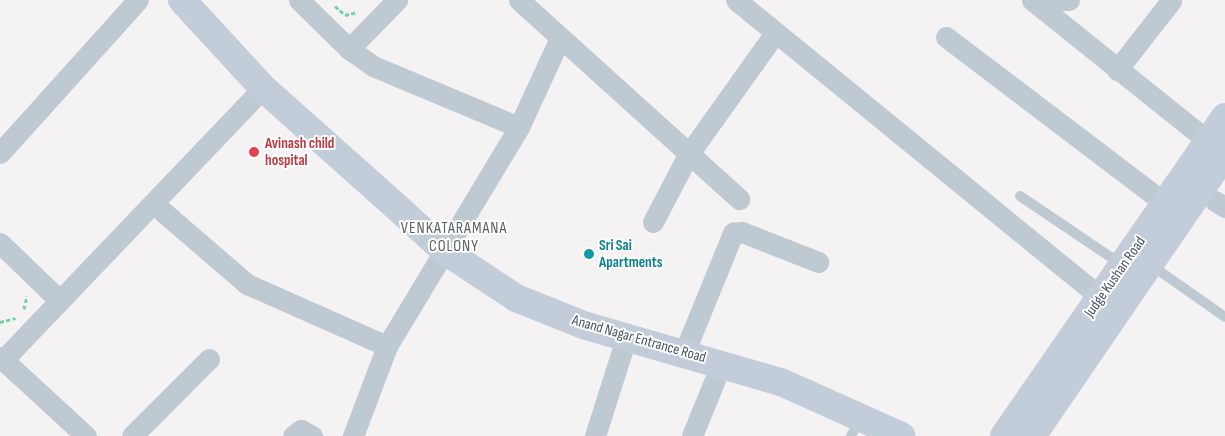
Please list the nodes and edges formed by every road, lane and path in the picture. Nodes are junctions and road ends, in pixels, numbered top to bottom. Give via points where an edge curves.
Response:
1 (138, 0) edge
2 (182, 0) edge
3 (299, 0) edge
4 (329, 0) edge
5 (397, 0) edge
6 (519, 0) edge
7 (1034, 0) edge
8 (1060, 0) edge
9 (1069, 0) edge
10 (1171, 0) edge
11 (738, 1) edge
12 (367, 10) dead end
13 (775, 33) junction
14 (946, 36) dead end
15 (559, 40) junction
16 (349, 49) junction
17 (1116, 70) junction
18 (263, 88) junction
19 (1225, 117) edge
20 (519, 127) junction
21 (1216, 148) edge
22 (0, 153) edge
23 (688, 155) junction
24 (1020, 196) dead end
25 (739, 199) dead end
26 (1214, 200) edge
27 (154, 204) junction
28 (1166, 204) junction
29 (653, 222) dead end
30 (0, 243) edge
31 (446, 251) junction
32 (818, 262) dead end
33 (1123, 266) junction
34 (1151, 266) junction
35 (22, 286) dead end
36 (1101, 298) junction
37 (60, 301) junction
38 (1225, 317) edge
39 (0, 322) edge
40 (626, 338) junction
41 (387, 346) junction
42 (684, 352) junction
43 (1, 359) edge
44 (209, 359) dead end
45 (722, 362) junction
46 (856, 427) edge
47 (1034, 435) edge
48 (86, 436) edge
49 (132, 436) edge
50 (293, 436) edge
51 (312, 436) edge
52 (354, 436) edge
53 (595, 436) edge
54 (692, 436) edge
55 (900, 436) edge
56 (1004, 436) edge

1 - 22 street
2 - 18 street, Anand Nagar Entrance Road
3 - 16 street
4 - 12 path via 345,15
5 - 16 street
6 - 15 street
7 - 17 street
8 - 9 street
10 - 17 street
11 - 13 street
13 - 23 street
13 - 36 street
14 - 28 street
15 - 20 street
15 - 23 street
16 - 20 street via 373,66
17 - 21 street
18 - 27 street
18 - 31 street, Anand Nagar Entrance Road
19 - 21 street, Judge Kushan Road
20 - 31 street
21 - 26 street, Judge Kushan Road
21 - 28 street, Judge Kushan Road
23 - 25 street
23 - 29 street
24 - 33 lane
26 - 34 street, Judge Kushan Road
27 - 37 street
27 - 41 street via 247,284
28 - 33 street, Judge Kushan Road
30 - 37 street
31 - 40 street, Anand Nagar Entrance Road via 516,298
31 - 41 street
32 - 42 street via 742,232 733,233
33 - 36 street, Judge Kushan Road
34 - 38 lane
34 - 47 street, Judge Kushan Road
35 - 39 path via 28,293 23,316
36 - 56 street, Judge Kushan Road
37 - 43 street
40 - 42 street, Anand Nagar Entrance Road
40 - 53 street
41 - 52 street
42 - 45 street, Anand Nagar Entrance Road
43 - 48 street
44 - 49 street
45 - 46 street, Anand Nagar Entrance Road
45 - 54 street
46 - 55 street, Anand Nagar Entrance Road
50 - 51 street via 301,430

